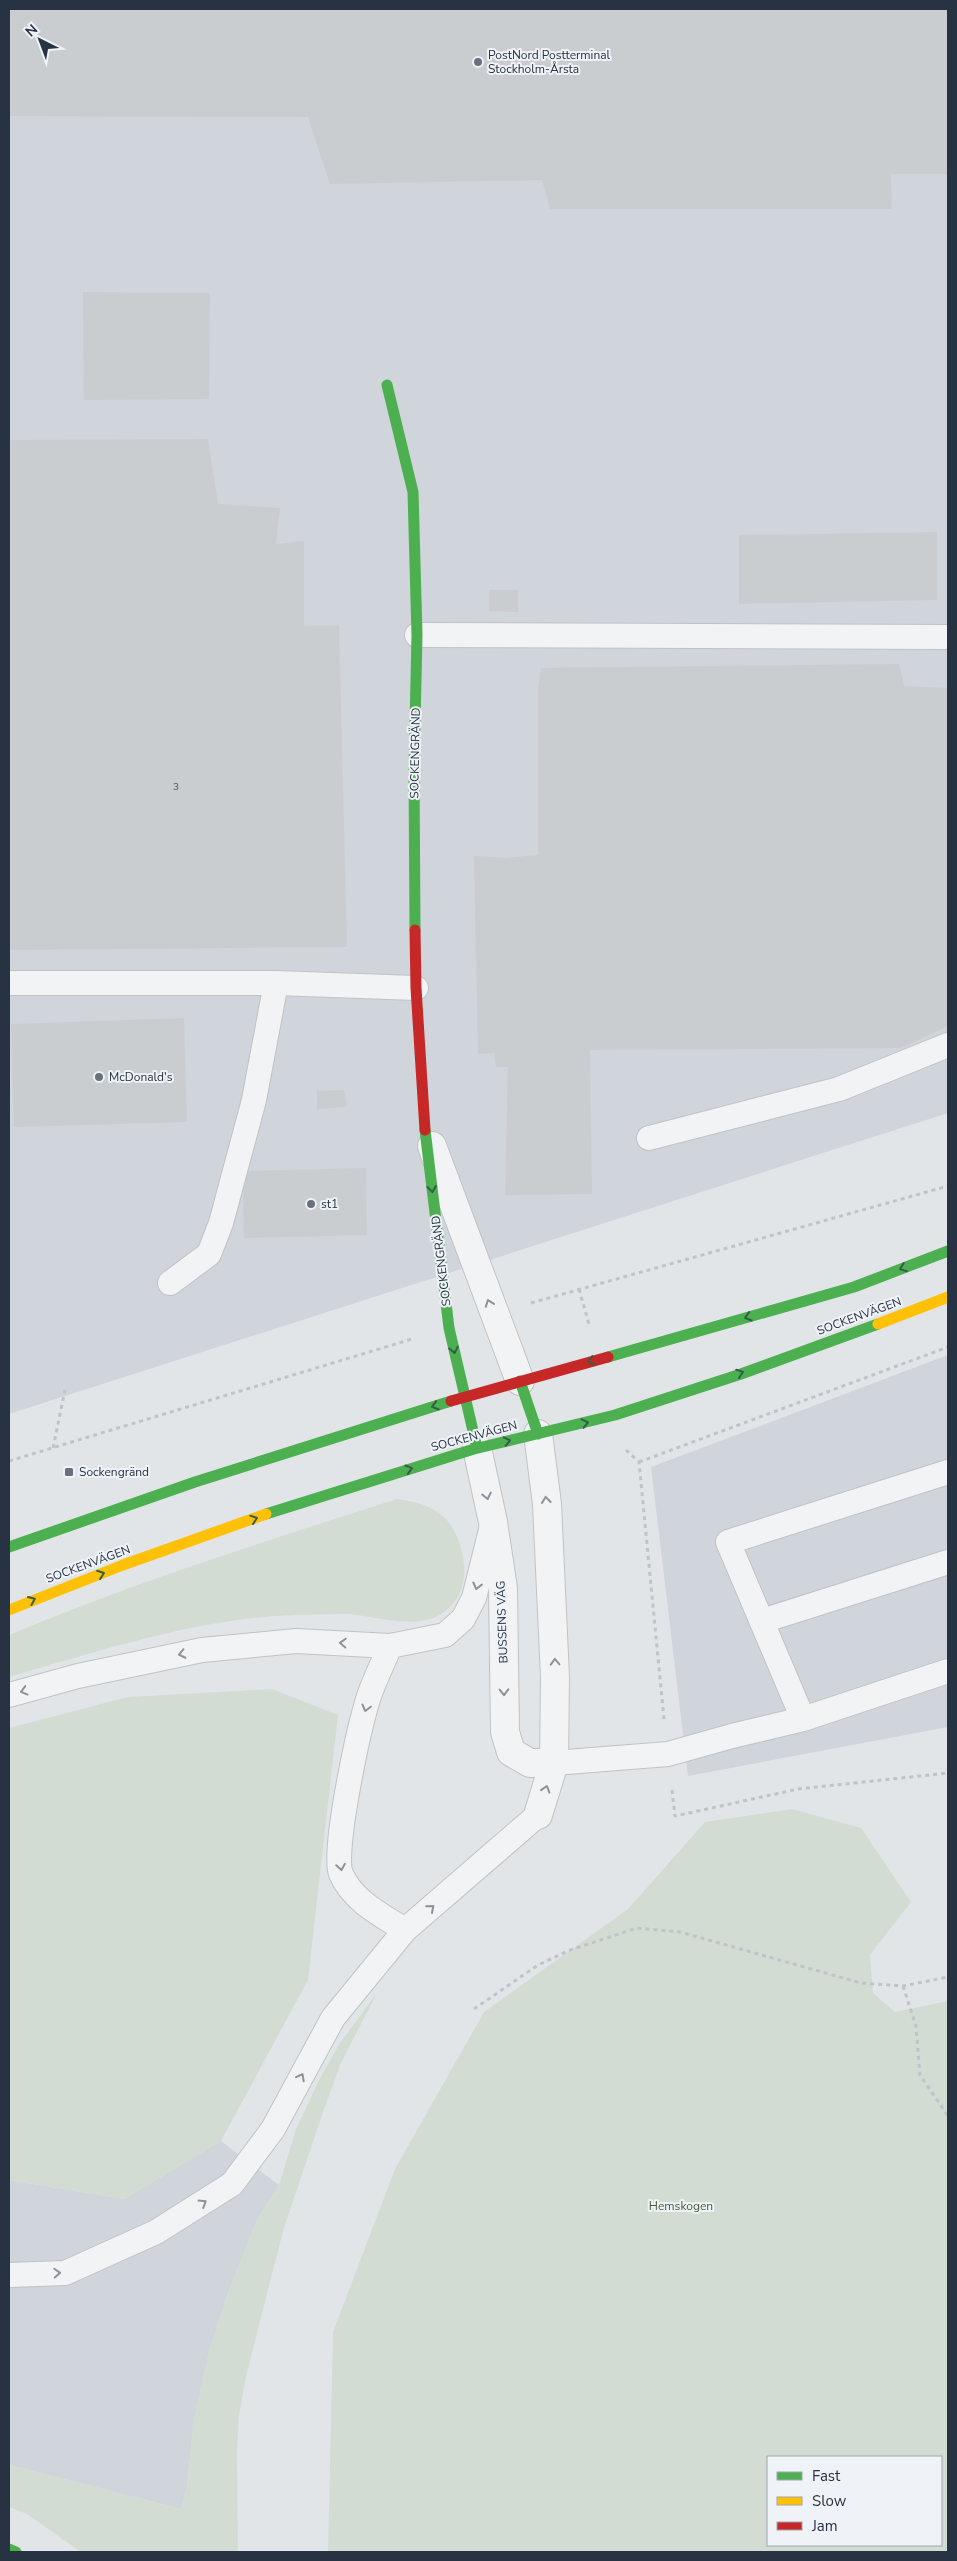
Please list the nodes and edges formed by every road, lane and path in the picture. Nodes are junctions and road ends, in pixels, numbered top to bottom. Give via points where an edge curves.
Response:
1 (387, 385) dead end
2 (417, 635) junction
3 (948, 637) edge
4 (9, 983) edge
5 (276, 983) junction
6 (416, 988) junction
7 (948, 1045) edge
8 (424, 1124) junction
9 (649, 1138) dead end
10 (948, 1186) edge
11 (948, 1251) edge
12 (170, 1283) dead end
13 (579, 1289) junction
14 (948, 1297) edge
15 (493, 1314) junction
16 (449, 1328) junction
17 (948, 1347) edge
18 (598, 1359) junction
19 (520, 1381) junction
20 (65, 1390) dead end
21 (464, 1397) junction
22 (613, 1416) junction
23 (538, 1434) junction
24 (53, 1448) junction
25 (477, 1448) junction
26 (9, 1461) edge
27 (639, 1462) junction
28 (948, 1472) edge
29 (493, 1522) junction
30 (9, 1547) edge
31 (948, 1562) edge
32 (9, 1610) edge
33 (762, 1621) junction
34 (390, 1646) junction
35 (948, 1671) edge
36 (9, 1695) edge
37 (803, 1719) junction
38 (668, 1754) junction
39 (554, 1763) junction
40 (948, 1773) edge
41 (538, 1815) joint
42 (406, 1930) junction
43 (948, 1977) edge
44 (903, 1986) junction
45 (474, 2009) dead end
46 (948, 2116) edge
47 (9, 2275) edge
48 (9, 2549) edge
49 (16, 2552) edge

1 - 2 main road, SOCKENGRÄND via 413,492
2 - 3 lane
2 - 6 main road, SOCKENGRÄND via 414,769
4 - 5 lane
5 - 6 lane
5 - 12 lane via 254,1100 222,1224 209,1254
6 - 8 main road, SOCKENGRÄND
7 - 9 lane via 839,1089
15 -> 8 street, SOCKENGRÄND
8 -> 16 main road, SOCKENGRÄND
10 - 13 path
11 -> 18 main road via 854,1287
13 - 15 path
13 - 18 path
22 -> 14 main road, SOCKENVÄGEN via 864,1330
15 - 19 street, SOCKENGRÄND
16 -> 21 main road, SOCKENGRÄND
16 - 24 path
17 - 27 path
18 -> 19 main road
19 - 21 main road
19 - 23 main road
20 - 24 path
21 - 25 main road, SOCKENGRÄND
21 -> 30 main road via 195,1482
23 -> 22 main road, SOCKENVÄGEN
22 - 27 path via 626,1450
25 -> 23 main road, SOCKENVÄGEN
39 -> 23 street via 552,1594 547,1504
24 - 26 path
25 -> 29 street, BUSSENS VÄG
32 -> 25 main road, SOCKENVÄGEN via 212,1533
27 - 38 path
28 - 33 lane via 728,1542
29 -> 34 lane via 474,1598 463,1619 445,1635
29 -> 39 street, BUSSENS VÄG via 503,1588 505,1732 511,1752 530,1763
31 - 33 lane
33 - 37 lane
34 -> 36 lane via 296,1641 202,1650 78,1676
34 -> 42 lane via 366,1704 338,1842 339,1862 348,1888 366,1906
35 - 37 lane
37 - 38 lane
38 - 39 lane
38 - 40 path via 674,1816 798,1789
41 -> 39 street
42 -> 41 lane
47 -> 42 lane via 65,2273 156,2232 232,2184 273,2129 332,2018
43 - 44 path
44 - 45 path via 861,1983 680,1932 637,1928 570,1950 538,1965
44 - 46 path via 916,2026 920,2075
48 - 49 main road

